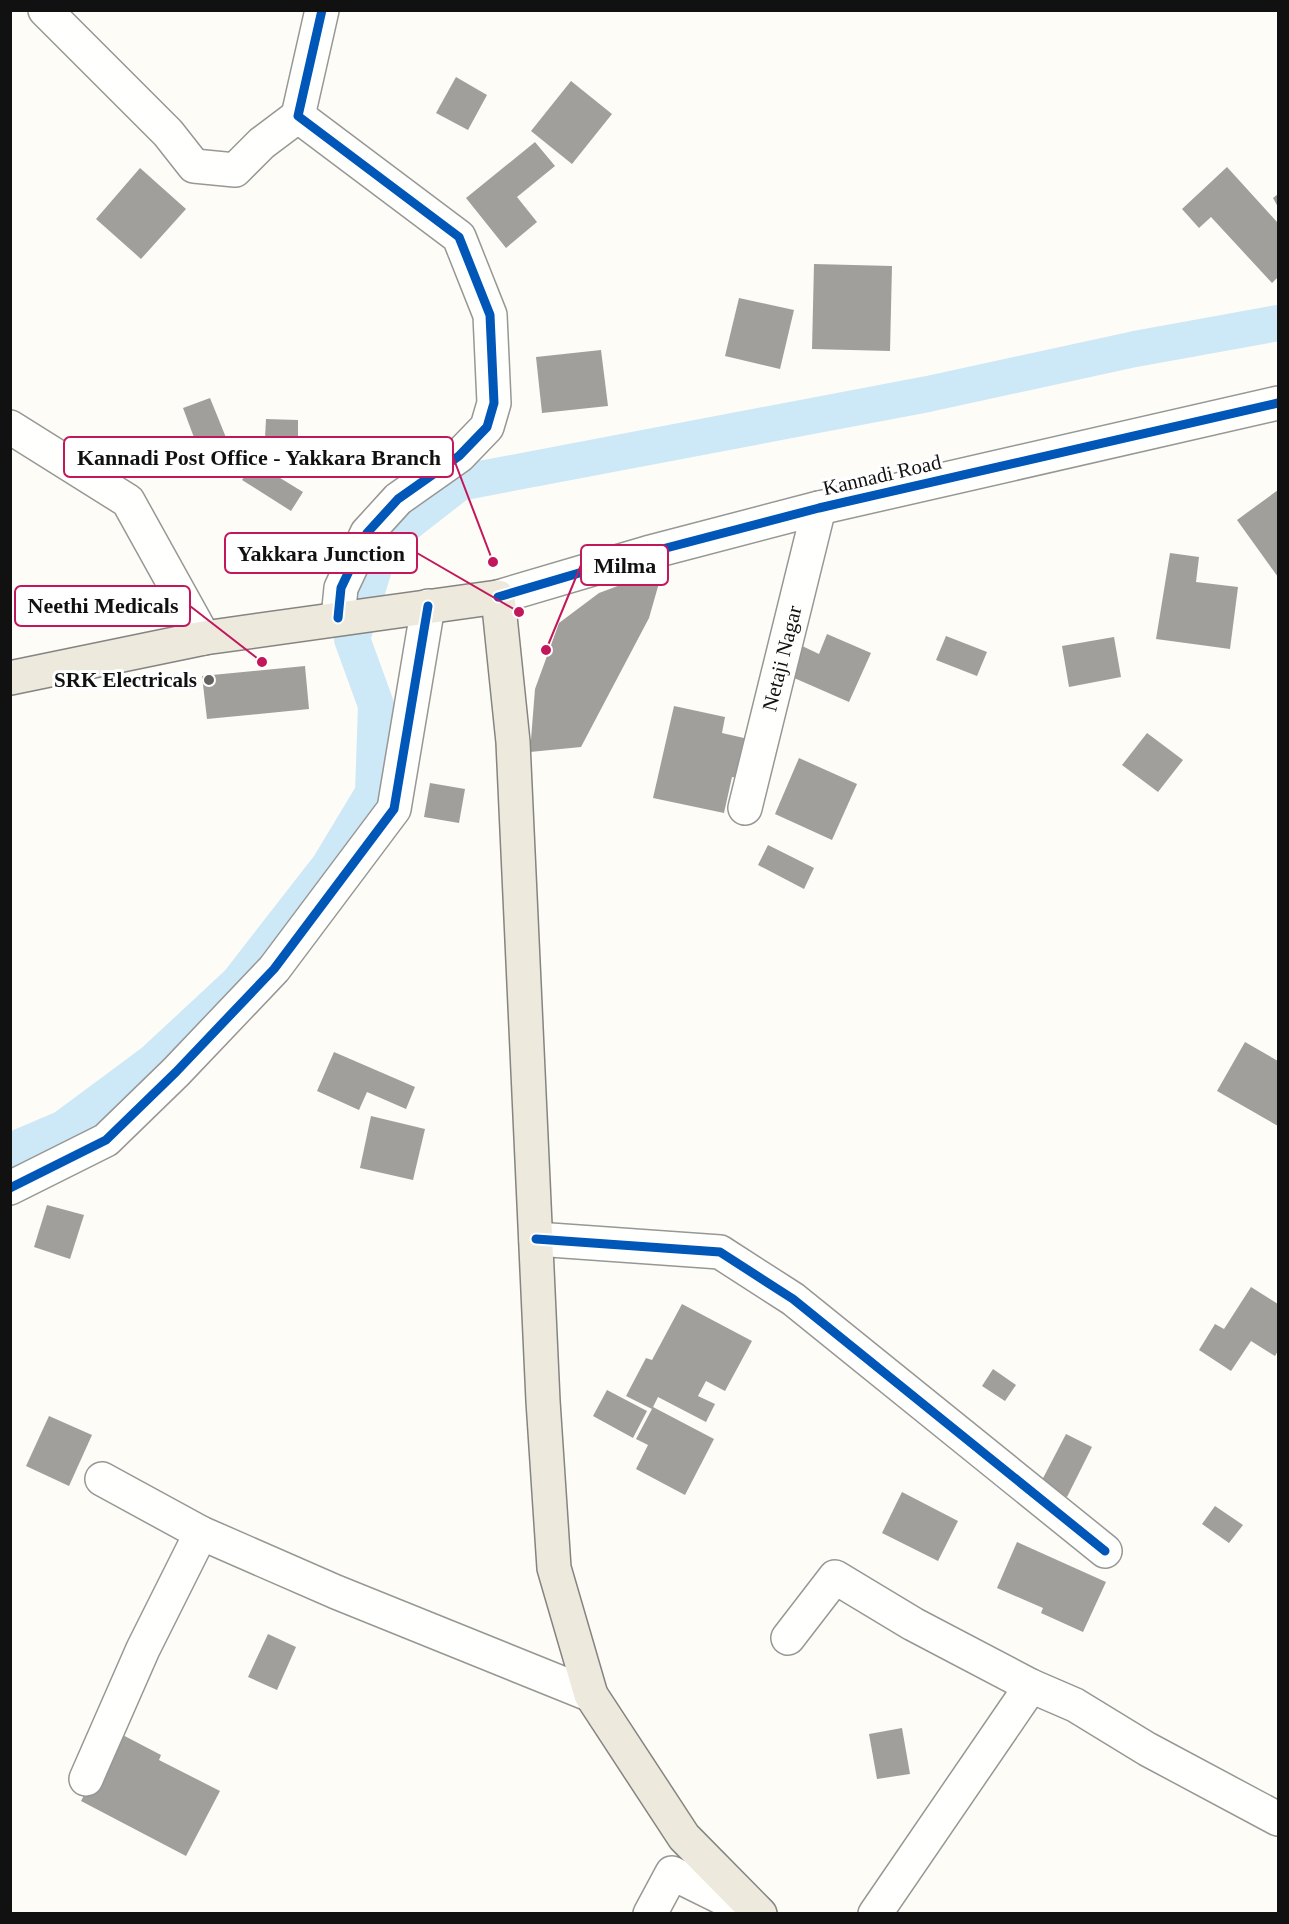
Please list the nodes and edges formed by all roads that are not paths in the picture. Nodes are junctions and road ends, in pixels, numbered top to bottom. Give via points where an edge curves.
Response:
1 (45, 10) edge
2 (322, 10) edge
3 (298, 116) junction
4 (1278, 403) edge
5 (10, 426) edge
6 (819, 508) junction
7 (498, 597) junction
8 (427, 606) junction
9 (339, 619) junction
10 (204, 638) junction
11 (10, 678) edge
12 (745, 808) dead end
13 (10, 1188) edge
14 (536, 1239) junction
15 (102, 1479) dead end
16 (201, 1533) junction
17 (1105, 1551) dead end
18 (788, 1638) dead end
19 (1031, 1686) junction
20 (591, 1695) junction
21 (86, 1779) dead end
22 (1278, 1819) edge
23 (650, 1914) edge
24 (758, 1914) edge
25 (875, 1914) edge

1 - 3 street via 168,133 194,166 235,170
2 - 3 street
3 - 9 street via 459,237 490,315 494,403 487,427 459,456 398,499 367,534 341,588
4 - 6 street, Kannadi Road
5 - 10 street via 128,501
6 - 7 street, Kannadi Road
6 - 12 street, Netaji Nagar
7 - 8 main road
7 - 14 main road via 513,742
8 - 9 main road
8 - 13 street via 394,809 274,969 176,1072 106,1140
9 - 10 main road
10 - 11 main road
14 - 17 street via 720,1252 793,1299
14 - 20 main road via 554,1568
15 - 16 street
16 - 20 street
16 - 21 street via 143,1648
18 - 19 street via 835,1577 913,1624
19 - 22 street via 1075,1705
19 - 25 street
20 - 24 main road via 684,1837
23 - 24 street via 672,1873

